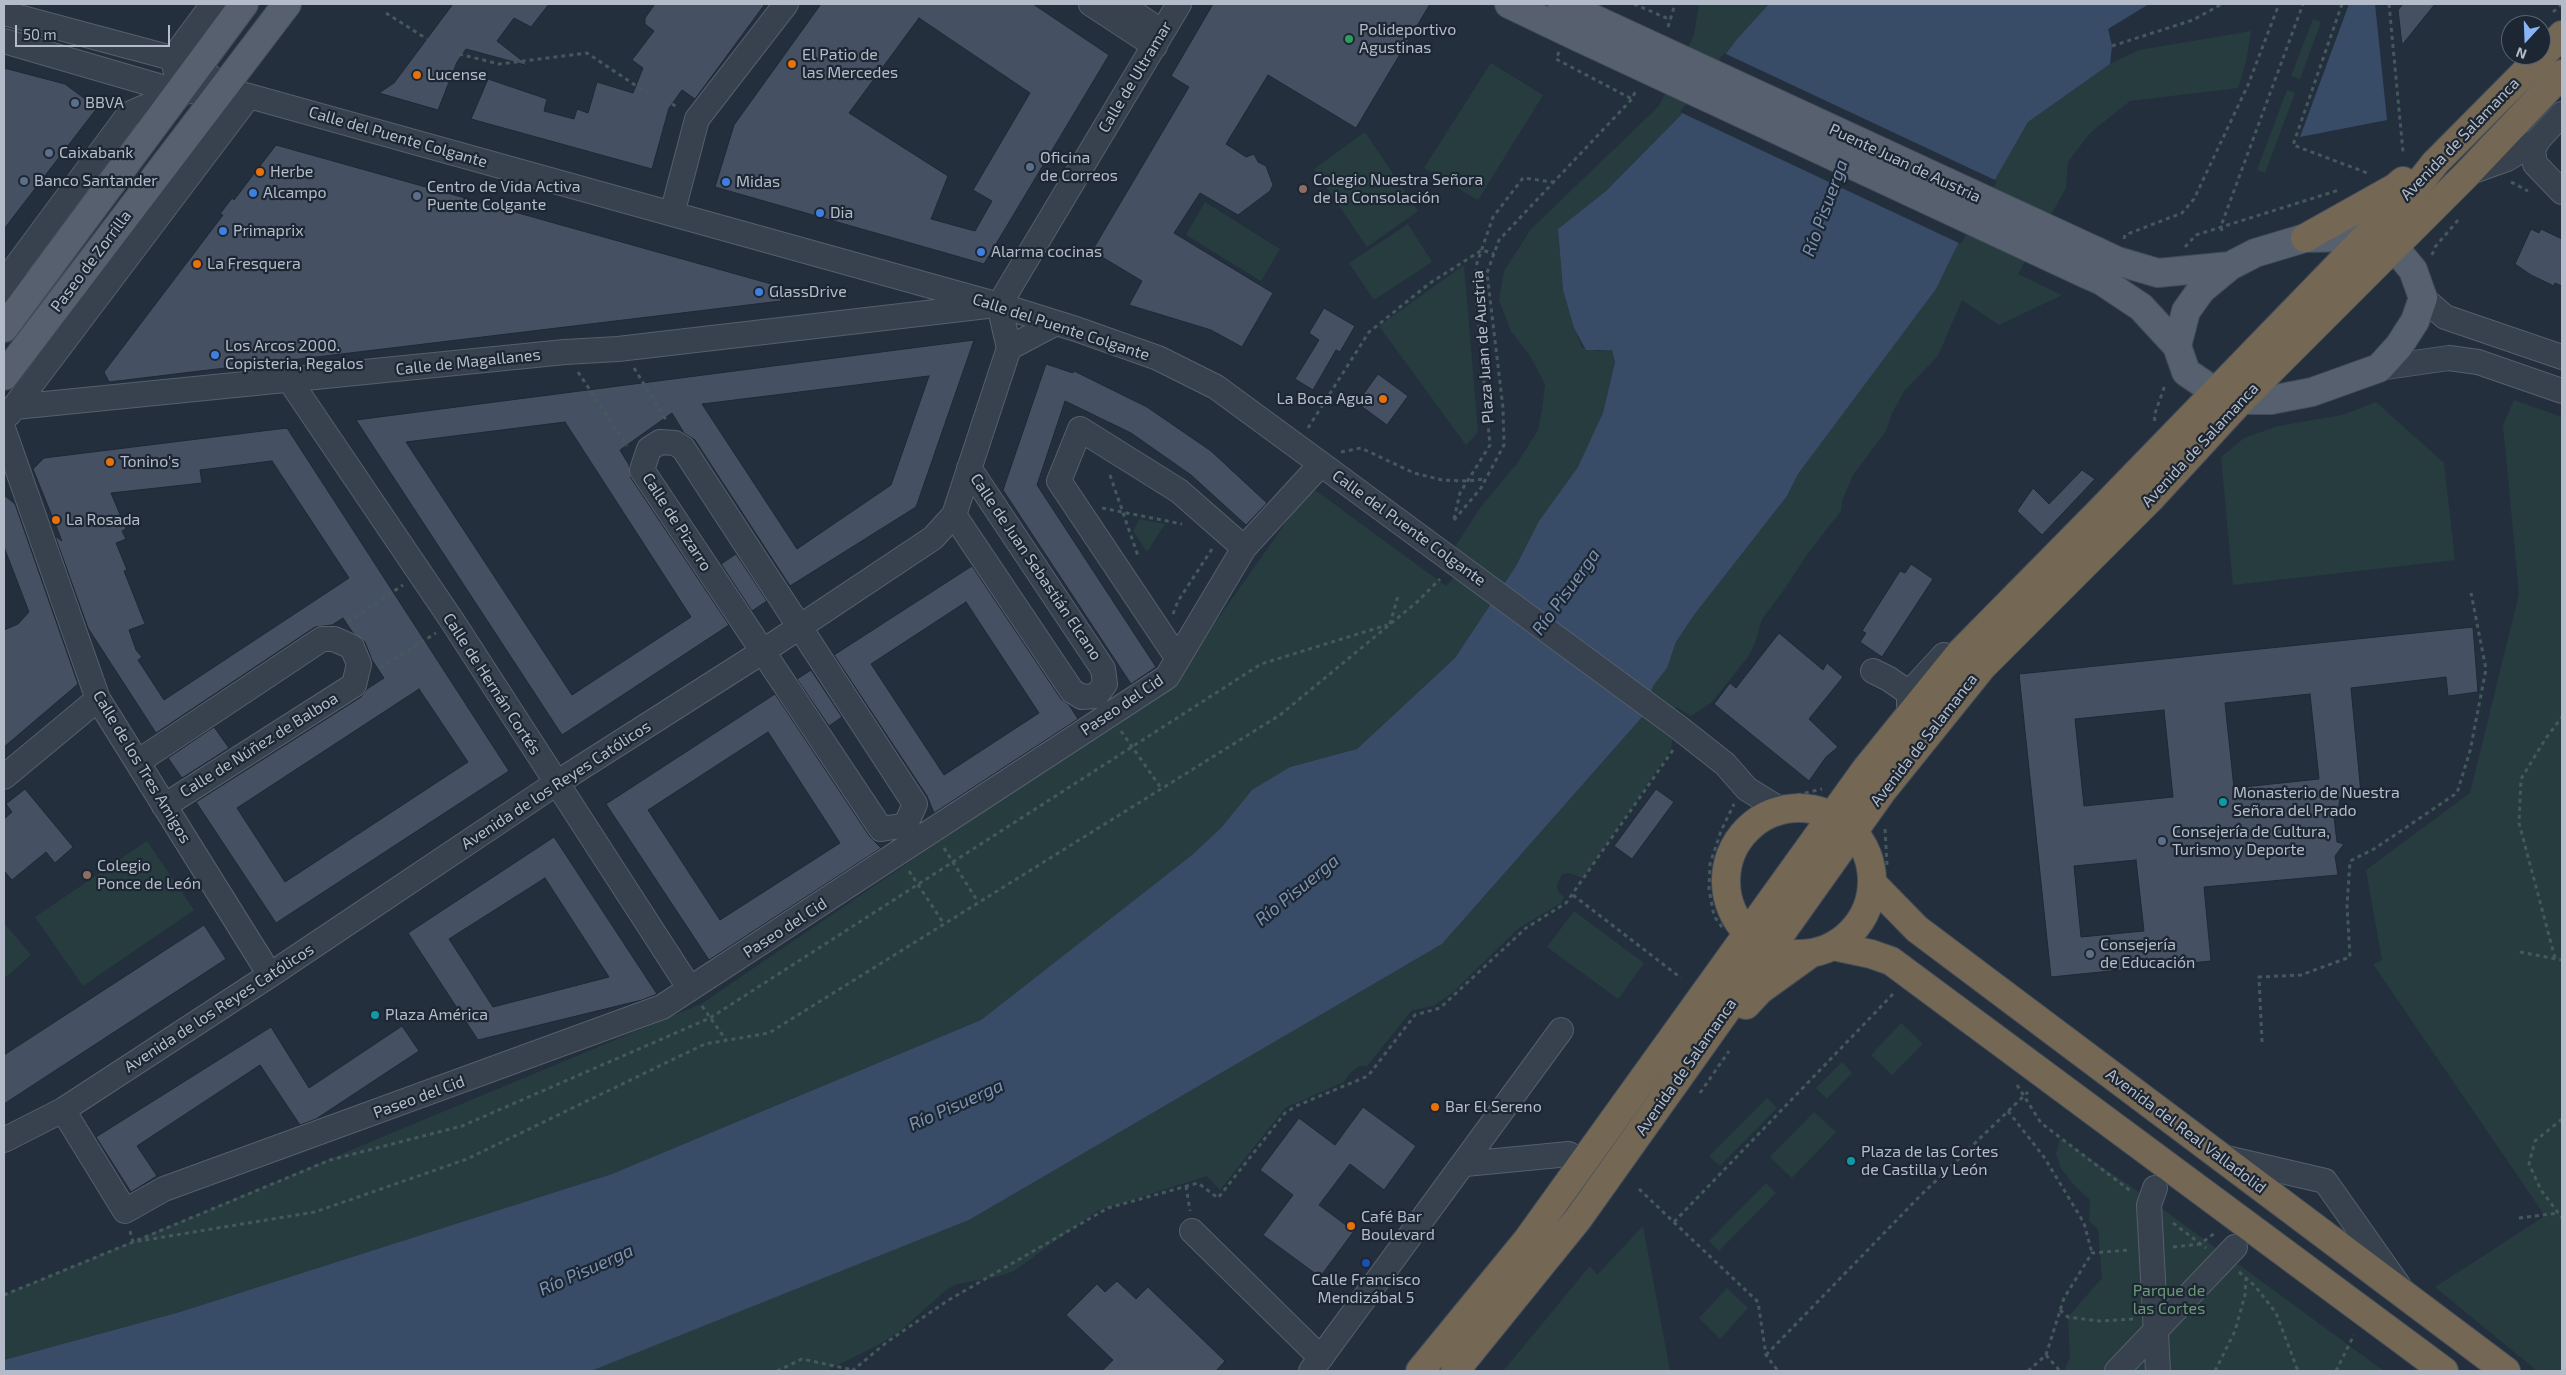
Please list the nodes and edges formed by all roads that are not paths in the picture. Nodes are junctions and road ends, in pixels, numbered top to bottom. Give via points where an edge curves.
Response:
1 (213, 4) edge
2 (244, 4) edge
3 (287, 4) edge
4 (786, 4) edge
5 (1091, 4) edge
6 (1122, 4) edge
7 (1179, 4) edge
8 (1509, 4) edge
9 (1562, 4) edge
10 (4, 14) edge
11 (1577, 34) junction
12 (2562, 35) edge
13 (1158, 39) junction
14 (4, 41) edge
15 (186, 62) junction
16 (2562, 74) edge
17 (222, 89) junction
18 (179, 92) junction
19 (249, 96) junction
20 (2562, 114) edge
21 (2538, 140) junction
22 (2434, 163) junction
23 (2468, 173) junction
24 (2562, 192) edge
25 (672, 214) junction
26 (2363, 237) junction
27 (2305, 238) junction
28 (2393, 246) junction
29 (2100, 262) junction
30 (2230, 266) junction
31 (920, 284) junction
32 (2423, 298) junction
33 (999, 305) junction
34 (922, 314) junction
35 (4, 322) edge
36 (1056, 323) junction
37 (4, 328) edge
38 (2177, 346) junction
39 (1009, 348) junction
40 (2562, 358) edge
41 (2379, 368) junction
42 (4, 376) edge
43 (290, 381) junction
44 (2562, 391) edge
45 (2214, 392) junction
46 (2241, 400) junction
47 (9, 414) edge
48 (4, 431) edge
49 (1321, 464) junction
50 (970, 468) junction
51 (954, 515) junction
52 (1237, 540) junction
53 (800, 626) junction
54 (762, 652) junction
55 (1178, 659) junction
56 (1873, 672) dead end
57 (98, 699) junction
58 (1909, 703) junction
59 (139, 761) junction
60 (4, 777) edge
61 (555, 784) junction
62 (164, 806) junction
63 (1781, 810) junction
64 (1843, 824) junction
65 (1880, 878) junction
66 (1748, 933) junction
67 (1771, 948) junction
68 (1821, 950) junction
69 (270, 975) junction
70 (690, 989) junction
71 (1561, 1030) dead end
72 (1710, 1033) junction
73 (63, 1110) junction
74 (4, 1140) edge
75 (1580, 1153) junction
76 (2220, 1156) junction
77 (1465, 1164) junction
78 (2152, 1197) road end
79 (1192, 1231) dead end
80 (2228, 1253) road end
81 (2405, 1296) junction
82 (2156, 1324) junction
83 (1316, 1364) edge
84 (1420, 1371) edge
85 (1455, 1371) edge
86 (2117, 1371) edge
87 (2158, 1371) edge
88 (2444, 1371) edge
89 (2506, 1371) edge

1 - 15 street
2 - 15 main road, Paseo de Zorrilla
3 - 17 main road, Paseo de Zorrilla
4 - 25 street via 697,119
5 - 13 street
6 - 13 street
7 - 13 street, Calle de Ultramar
8 - 11 main road
9 - 11 main road
10 - 15 street
11 - 29 main road, Puente Juan de Austria, bridge
12 - 22 highway, Avenida de Salamanca
13 - 33 street, Calle de Ultramar
14 - 18 street, Calle del Puente Colgante
15 - 17 street
15 - 18 main road, Paseo de Zorrilla
16 - 23 highway, Avenida de Salamanca
17 - 18 street, Calle del Puente Colgante
17 - 19 street, Calle del Puente Colgante
17 - 42 main road, Paseo de Zorrilla
18 - 35 street via 130,114 15,268
18 - 37 main road, Paseo de Zorrilla
19 - 25 street, Calle del Puente Colgante
19 - 47 street
20 - 21 street, Avenida de Salamanca
21 - 23 street, Avenida de Salamanca via 2507,159
21 - 24 street via 2533,150 2535,164
22 - 26 highway, Avenida de Salamanca
22 - 27 highway via 2418,170 2396,188
23 - 28 highway, Avenida de Salamanca
25 - 31 street, Calle del Puente Colgante
26 - 27 main road
26 - 28 main road
26 - 45 highway, Avenida de Salamanca
27 - 30 main road via 2255,253
28 - 32 main road via 2413,270
28 - 46 highway, Avenida de Salamanca
29 - 30 main road, Puente Juan de Austria via 2158,273
29 - 38 main road, Puente Juan de Austria via 2102,281 2155,318
30 - 38 main road via 2201,290 2186,311
31 - 33 street, Calle del Puente Colgante
31 - 34 street via 928,299
32 - 40 street via 2445,317
32 - 41 main road via 2415,321
33 - 34 street, Calle de Magallanes
33 - 36 street, Calle del Puente Colgante
33 - 39 street
34 - 43 street, Calle de Magallanes via 622,349
36 - 39 street
36 - 49 street, Calle del Puente Colgante via 1158,358 1216,387
38 - 45 main road via 2186,372
39 - 50 street, Avenida de los Reyes Católicos
41 - 44 street via 2449,358 2478,362
41 - 46 main road via 2312,392 2271,400
43 - 47 street, Calle de Magallanes
43 - 61 street, Calle de Hernán Cortés via 453,622
45 - 46 main road
45 - 58 highway, Avenida de Salamanca
46 - 64 highway, Avenida de Salamanca via 2168,480 1982,667 1898,769
48 - 57 street, Calle de los Tres Amigos
49 - 52 street, Paseo del Cid
49 - 63 street, Calle del Puente Colgante via 1682,730 1725,764 1747,789
50 - 51 street, Avenida de los Reyes Católicos
50 - 51 street, Calle de Juan Sebastián Elcano via 1104,669 1105,684 1096,696 1082,697 1072,691
51 - 53 street, Avenida de los Reyes Católicos via 933,538
52 - 55 street, Paseo del Cid
52 - 55 street via 1179,491 1080,429 1059,481
53 - 54 street, Avenida de los Reyes Católicos
53 - 54 street, Calle de Pizarro via 915,804 901,826 881,829
53 - 54 street, Calle de Pizarro via 683,448 675,443 660,442 648,449 642,470
54 - 61 street, Avenida de los Reyes Católicos
55 - 70 street, Paseo del Cid via 1166,677
56 - 58 street via 1889,679
57 - 59 street, Calle de los Tres Amigos
57 - 60 street
58 - 64 highway, Avenida de Salamanca
59 - 62 street, Calle de los Tres Amigos
59 - 62 street, Calle de Núñez de Balboa via 322,639 334,639 352,647 359,664 354,685
61 - 69 street, Avenida de los Reyes Católicos
61 - 70 street, Calle de Hernán Cortés
62 - 69 street, Calle de los Tres Amigos
63 - 64 highway via 1816,810
63 - 66 highway via 1747,828 1728,862 1728,900
64 - 65 highway via 1864,846 1870,864
64 - 66 highway, Avenida de Salamanca
64 - 67 highway, Avenida de Salamanca
65 - 68 highway via 1863,917 1852,931
65 - 76 highway, Avenida del Real Valladolid via 1917,929
66 - 67 highway
66 - 75 highway, Avenida de Salamanca
67 - 68 highway via 1788,953
67 - 72 highway, Avenida de Salamanca
68 - 72 highway via 1760,990 1727,1031
68 - 88 highway via 1872,954 1891,961
69 - 73 street, Avenida de los Reyes Católicos
70 - 73 street, Paseo del Cid via 662,1007 164,1189 125,1211
71 - 77 street
72 - 85 highway, Avenida de Salamanca via 1578,1219
73 - 74 street, Avenida de los Reyes Católicos
75 - 77 street
75 - 84 highway, Avenida de Salamanca via 1528,1239
76 - 81 highway, Avenida del Real Valladolid
76 - 81 street via 2325,1181
77 - 83 street
78 - 82 street via 2151,1249
79 - 83 street
80 - 82 street
81 - 89 highway, Avenida del Real Valladolid
82 - 86 street
82 - 87 street

